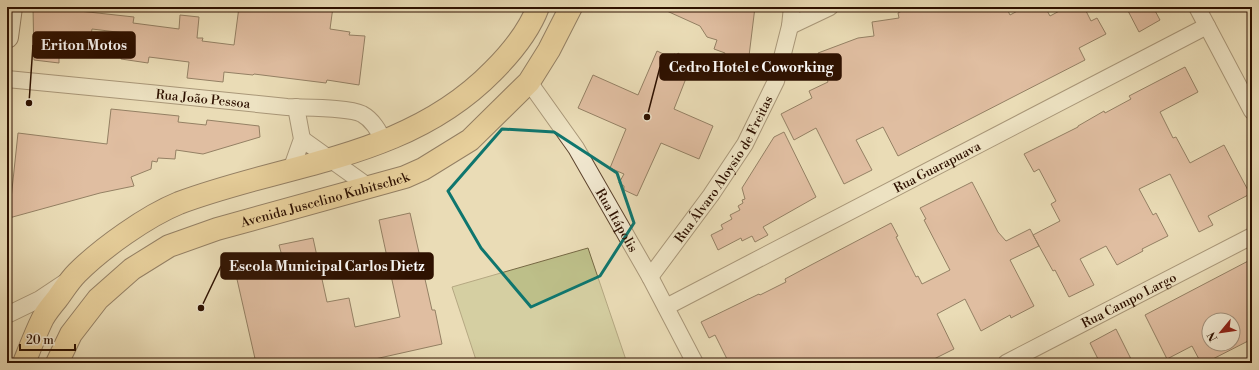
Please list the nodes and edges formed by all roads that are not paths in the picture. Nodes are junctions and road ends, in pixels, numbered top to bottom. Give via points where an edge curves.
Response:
1 (11, 7) edge
2 (538, 7) edge
3 (571, 7) edge
4 (792, 7) edge
5 (830, 7) edge
6 (1197, 7) edge
7 (790, 26) junction
8 (1207, 26) junction
9 (7, 37) edge
10 (7, 79) edge
11 (529, 82) junction
12 (296, 107) junction
13 (1252, 111) edge
14 (302, 139) junction
15 (384, 142) junction
16 (329, 159) junction
17 (292, 170) junction
18 (369, 187) junction
19 (1252, 236) edge
20 (76, 274) junction
21 (650, 277) junction
22 (666, 307) junction
23 (7, 314) edge
24 (24, 363) edge
25 (57, 363) edge
26 (695, 363) edge
27 (1006, 363) edge

1 - 9 street
2 - 15 main road via 514,48 479,86 458,103 420,126
3 - 11 main road, Avenida Juscelino Kubitschek
4 - 7 street, Rua Álvaro Aloysio de Freitas
5 - 7 street
6 - 8 street
7 - 21 street, Rua Álvaro Aloysio de Freitas via 776,81 745,144
8 - 13 street
8 - 22 street, Rua Guarapuava
10 - 12 street, Rua João Pessoa
11 - 18 main road, Avenida Juscelino Kubitschek via 483,129 456,150 423,169
11 - 21 street, Rua Itápolis via 576,148
12 - 14 street
12 - 15 street, Rua João Pessoa via 362,114 372,121
14 - 16 street
14 - 17 street
15 - 16 main road
16 - 17 main road
16 - 18 street
17 - 20 main road via 178,204 148,219 110,245
18 - 25 main road, Avenida Juscelino Kubitschek via 217,229 169,246 132,269 98,299 71,334
19 - 27 street, Rua Campo Largo
20 - 23 street via 40,299
20 - 24 main road via 43,317
21 - 22 street, Rua Itápolis
22 - 26 street, Rua Itápolis

